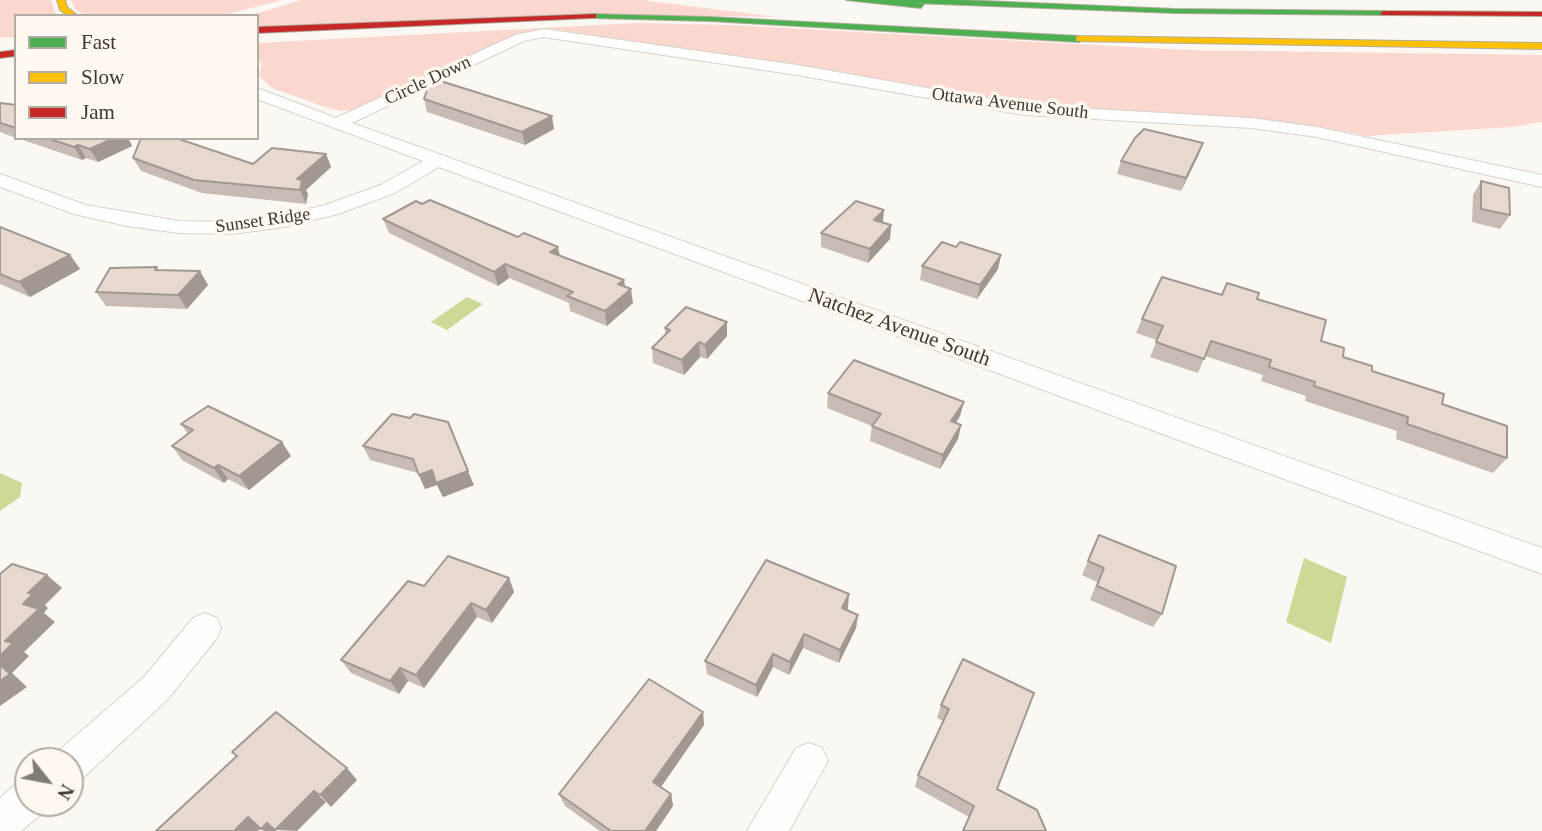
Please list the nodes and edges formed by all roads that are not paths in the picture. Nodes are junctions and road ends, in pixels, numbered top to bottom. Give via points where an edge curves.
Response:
1 (61, 0) edge
2 (850, 0) edge
3 (900, 0) edge
4 (1100, 0) edge
5 (1357, 0) edge
6 (741, 4) dead end
7 (1522, 5) junction
8 (1542, 5) edge
9 (71, 14) edge
10 (1542, 14) edge
11 (629, 17) junction
12 (1542, 27) edge
13 (259, 30) edge
14 (259, 37) edge
15 (520, 38) joint
16 (1237, 42) junction
17 (1542, 46) edge
18 (259, 94) edge
19 (337, 124) junction
20 (438, 161) junction
21 (0, 180) edge
22 (1542, 181) edge
23 (1542, 561) edge
24 (205, 628) dead end
25 (84, 752) edge
26 (808, 761) dead end
27 (14, 812) edge
28 (0, 823) edge
29 (767, 831) edge

1 - 9 highway
2 - 12 highway via 1224,24
3 - 10 highway via 1161,11
4 - 7 highway
5 - 7 highway
6 - 16 highway via 990,28
7 - 8 highway
11 - 13 highway
11 - 14 highway
11 - 16 highway via 1030,38
15 - 19 street, Circle Down
15 - 22 street, Ottawa Avenue South via 568,35 1024,110 1304,130
16 - 17 highway
18 - 19 street, Natchez Avenue South
19 - 20 street, Natchez Avenue South
20 - 21 street, Sunset Ridge via 388,189 331,210 232,228 178,227 114,218
20 - 23 street, Natchez Avenue South
24 - 25 street via 156,688
26 - 29 street
27 - 28 street

